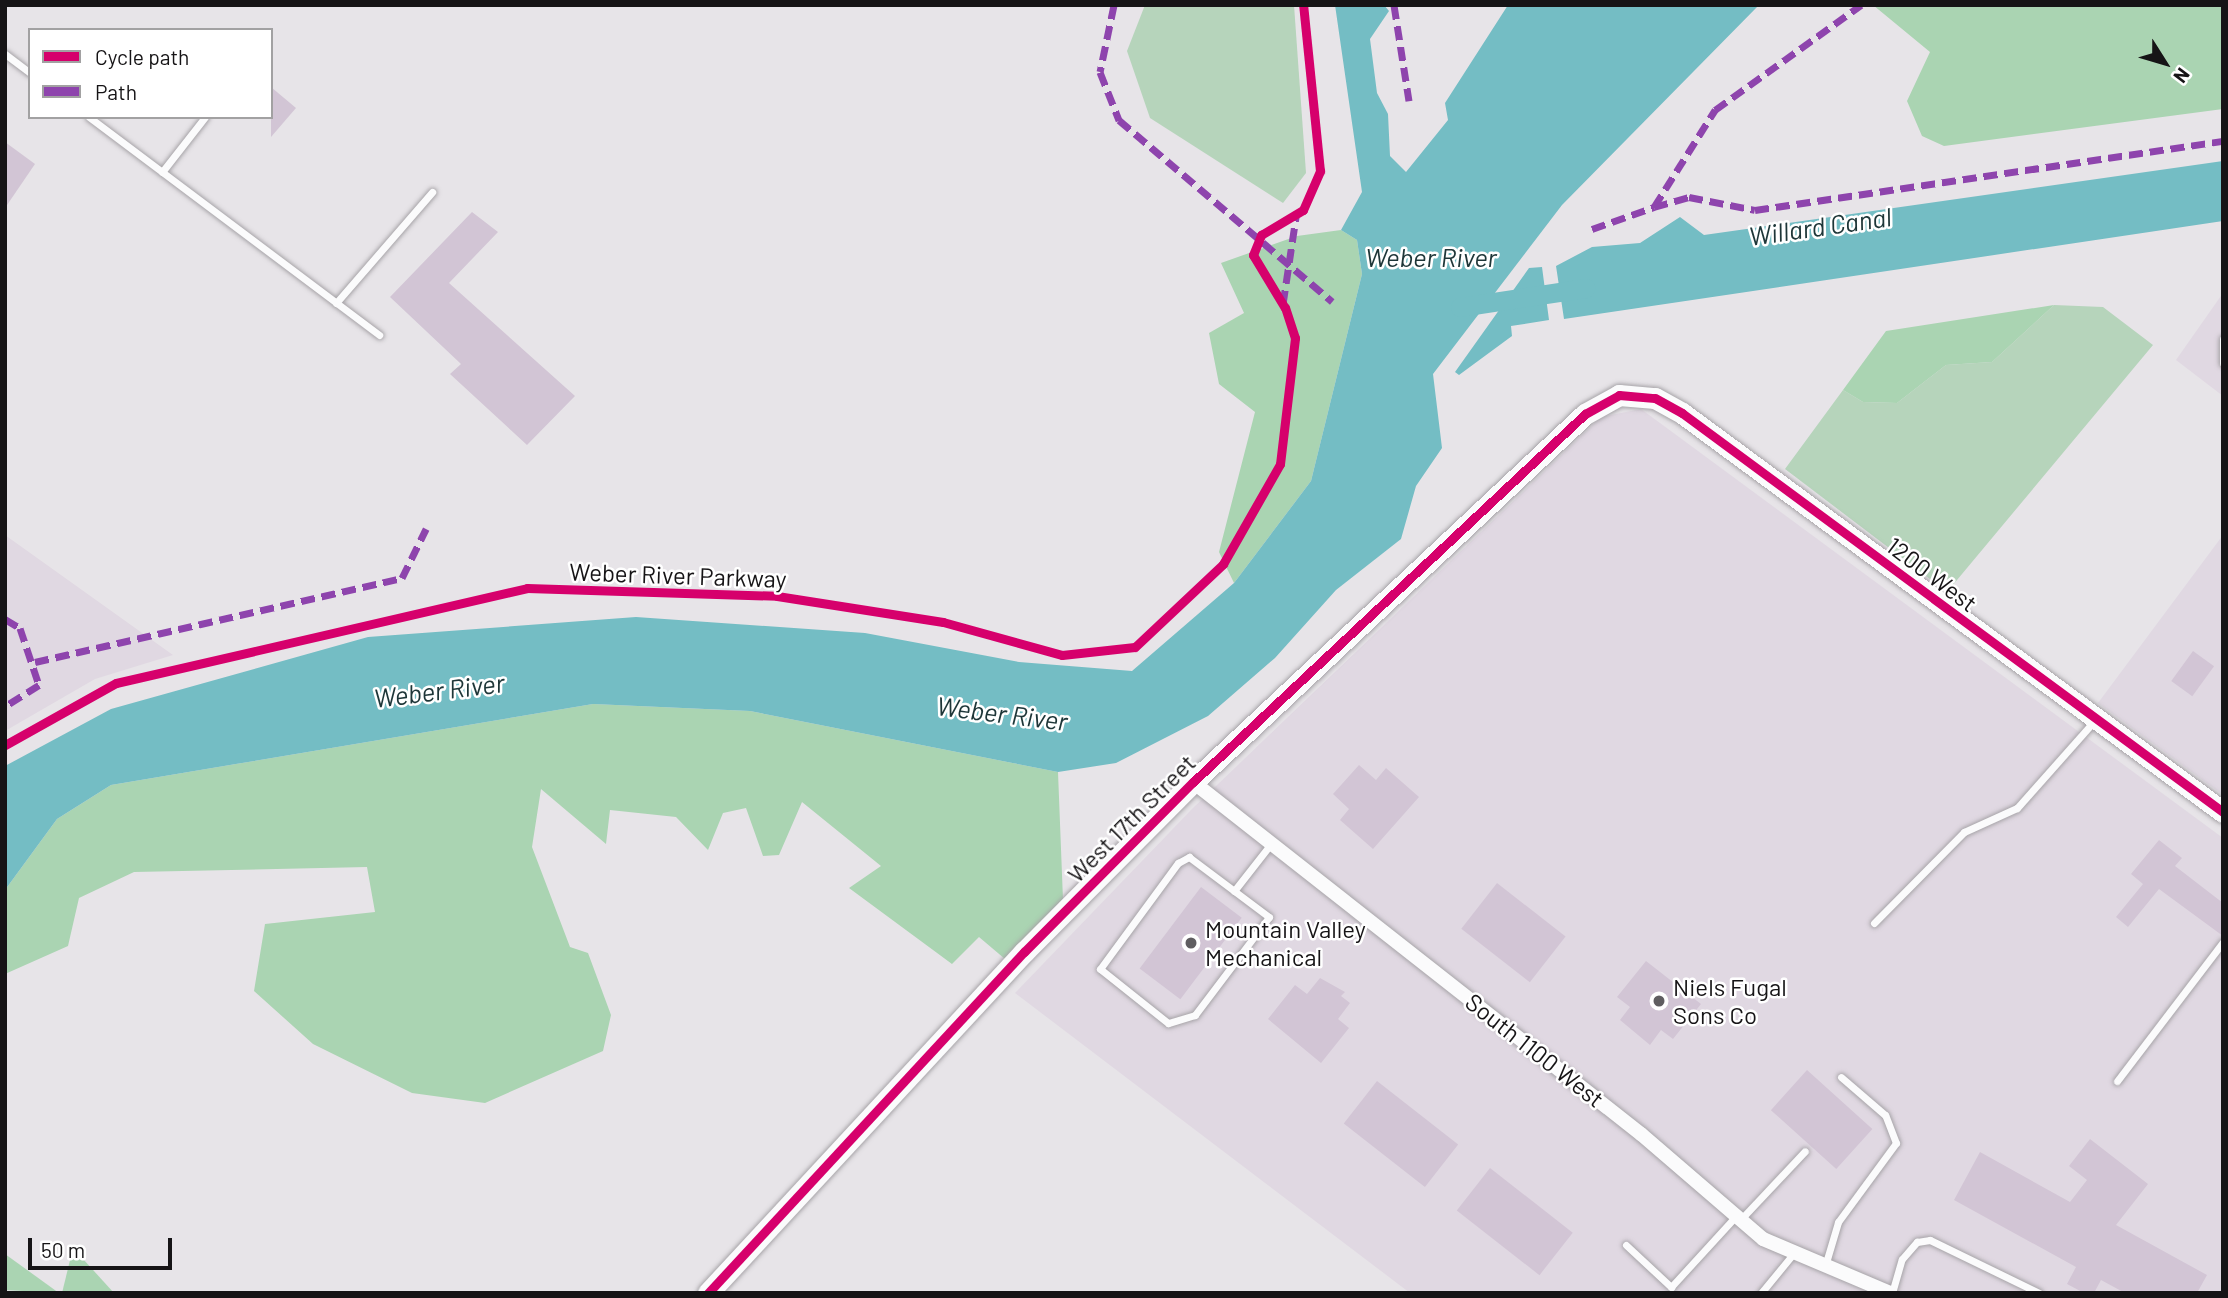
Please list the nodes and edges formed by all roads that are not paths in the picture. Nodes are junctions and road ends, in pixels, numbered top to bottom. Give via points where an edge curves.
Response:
1 (5, 54) edge
2 (28, 71) edge
3 (92, 119) edge
4 (203, 119) edge
5 (162, 172) junction
6 (432, 192) dead end
7 (336, 303) junction
8 (379, 335) dead end
9 (2223, 339) edge
10 (2221, 362) edge
11 (1609, 398) joint
12 (2096, 719) junction
13 (1193, 782) junction
14 (2223, 812) edge
15 (1270, 845) junction
16 (1234, 891) junction
17 (1874, 923) dead end
18 (2223, 942) edge
19 (1841, 1077) dead end
20 (2118, 1081) dead end
21 (1805, 1151) dead end
22 (1739, 1217) junction
23 (1626, 1245) dead end
24 (1793, 1254) junction
25 (1824, 1266) junction
26 (1671, 1287) junction
27 (708, 1293) edge
28 (1679, 1293) edge
29 (1761, 1293) edge
30 (1891, 1293) edge
31 (2039, 1293) edge

1 - 2 lane
3 - 5 lane
4 - 5 lane
5 - 7 lane
6 - 7 lane
7 - 8 lane
9 - 10 lane
11 - 12 street, 1200 West via 1643,395 1667,403
11 - 13 street, West 17th Street via 1585,414
12 - 14 street, 1200 West
12 - 17 lane via 2017,808 1964,832
13 - 15 street, South 1100 West
13 - 27 street, West 17th Street via 1024,952
15 - 16 lane
15 - 22 street, South 1100 West
16 - 16 lane via 1269,917 1195,1015 1158,1019 1103,975 1101,962 1184,858
18 - 20 lane
19 - 25 lane via 1885,1115 1896,1143 1838,1222
21 - 22 lane
22 - 24 street, South 1100 West
22 - 26 lane
23 - 26 lane
24 - 25 street, South 1100 West
24 - 29 lane
25 - 30 street, South 1100 West
26 - 28 lane
30 - 31 lane via 1902,1259 1917,1242 1930,1240

